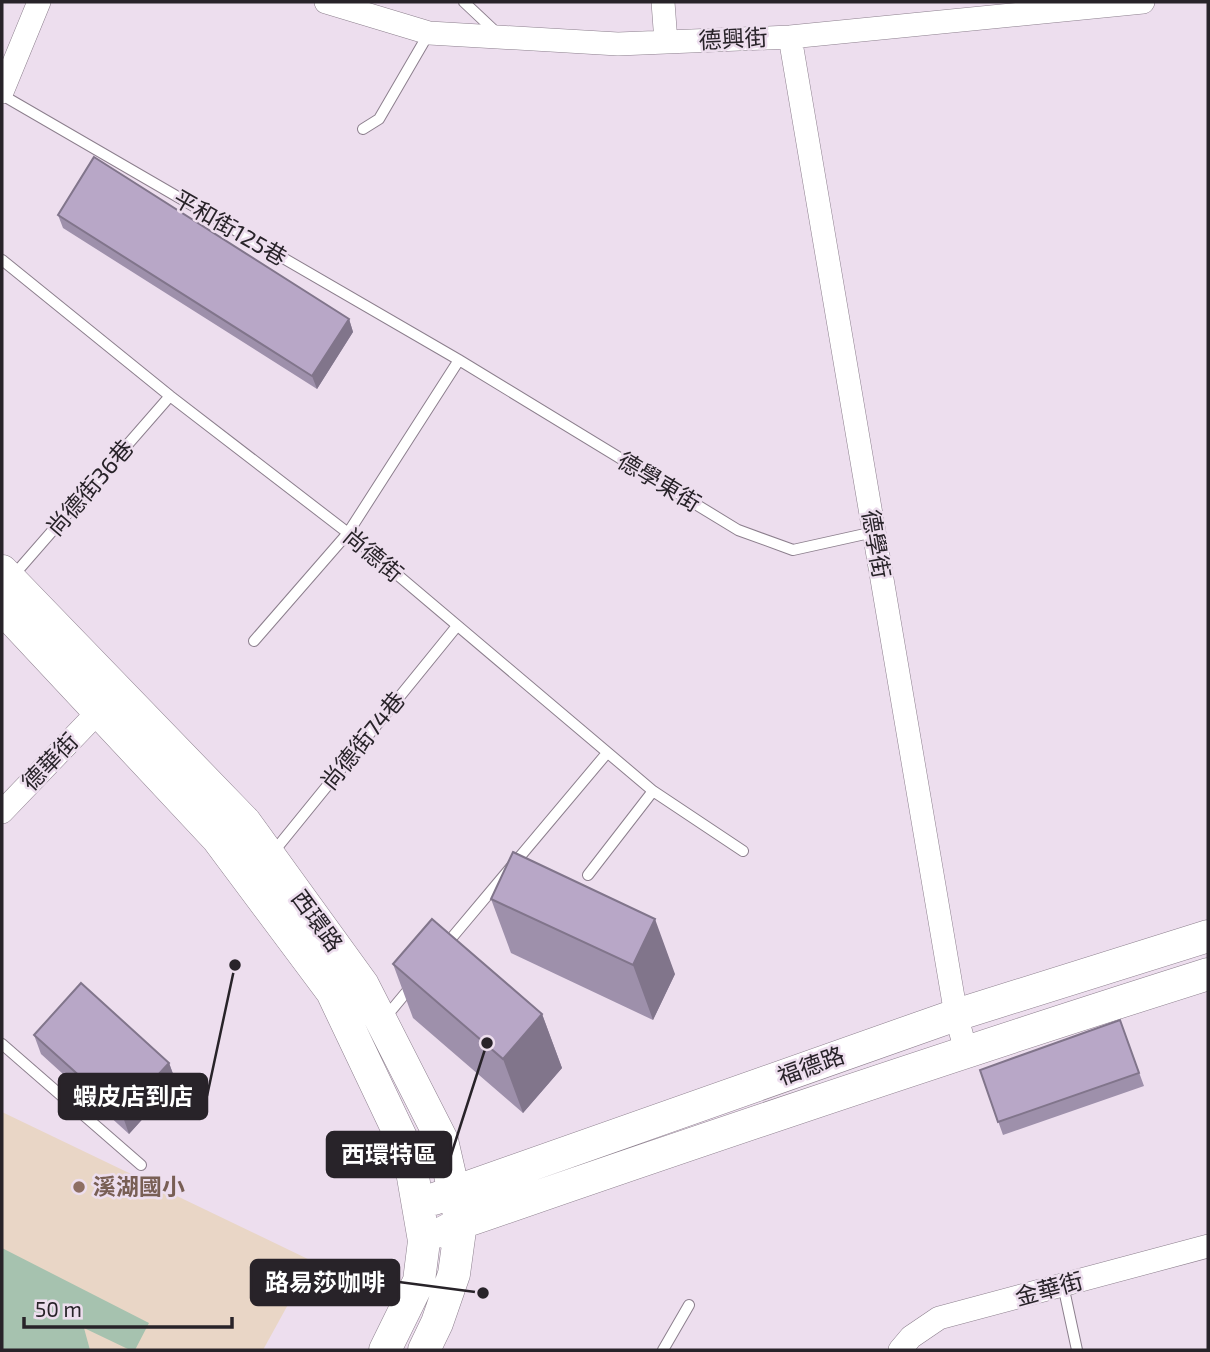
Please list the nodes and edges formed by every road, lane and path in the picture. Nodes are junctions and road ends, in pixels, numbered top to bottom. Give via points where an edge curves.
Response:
1 (39, 2) edge
2 (327, 2) edge
3 (464, 2) edge
4 (663, 2) edge
5 (1143, 2) edge
6 (429, 33) junction
7 (500, 36) junction
8 (790, 37) junction
9 (666, 42) junction
10 (2, 94) edge
11 (363, 129) dead end
12 (2, 260) edge
13 (459, 360) junction
14 (170, 396) junction
15 (874, 532) junction
16 (348, 533) junction
17 (4, 587) edge
18 (457, 626) junction
19 (254, 641) dead end
20 (97, 712) junction
21 (607, 753) junction
22 (653, 791) junction
23 (2, 812) edge
24 (743, 851) dead end
25 (270, 856) junction
26 (588, 876) dead end
27 (1208, 936) edge
28 (434, 959) edge
29 (425, 970) edge
30 (1208, 974) edge
31 (956, 1015) junction
32 (382, 1021) junction
33 (2, 1044) edge
34 (966, 1051) junction
35 (141, 1165) dead end
36 (417, 1204) junction
37 (458, 1208) junction
38 (424, 1241) junction
39 (1208, 1246) edge
40 (1063, 1285) junction
41 (689, 1305) dead end
42 (385, 1350) edge
43 (424, 1350) edge
44 (663, 1350) edge
45 (900, 1350) edge
46 (1077, 1350) edge

1 - 10 street
2 - 6 street, 德興街
3 - 7 lane
4 - 9 street
5 - 8 street, 德興街
6 - 7 street, 德興街
6 - 11 lane via 379,119
7 - 9 street, 德興街 via 618,44
8 - 9 street, 德興街
8 - 15 street, 德學街
10 - 13 lane, 平和街125巷
12 - 14 lane, 尚德街
13 - 15 lane, 德學東街 via 738,530 793,550
13 - 16 lane
14 - 16 lane, 尚德街
14 - 17 lane, 尚德街36巷
15 - 31 street, 德學街
16 - 18 lane, 尚德街
16 - 19 lane
17 - 20 main road, 西環路
17 - 25 main road, 西環路 via 246,822
18 - 21 lane, 尚德街
18 - 25 lane, 尚德街74巷
20 - 23 street, 德華街
20 - 36 main road, 西環路 via 217,838 332,992 409,1154
21 - 22 lane, 尚德街
21 - 28 lane
22 - 24 lane, 尚德街
22 - 26 lane
25 - 32 main road, 西環路 via 363,985
27 - 31 main road, 福德路
29 - 32 lane
30 - 34 main road, 福德路
31 - 34 street, 德學街
31 - 37 main road, 福德路
32 - 37 main road, 西環路 via 442,1140
33 - 35 lane
34 - 37 main road, 福德路
36 - 37 main road, 福德路
36 - 38 main road, 西環路
37 - 38 main road, 福德路
37 - 43 main road, 西環路 via 454,1274
38 - 42 main road, 西環路 via 419,1281
39 - 40 street, 金華街
40 - 45 street, 金華街 via 939,1318
40 - 46 lane
41 - 44 lane

